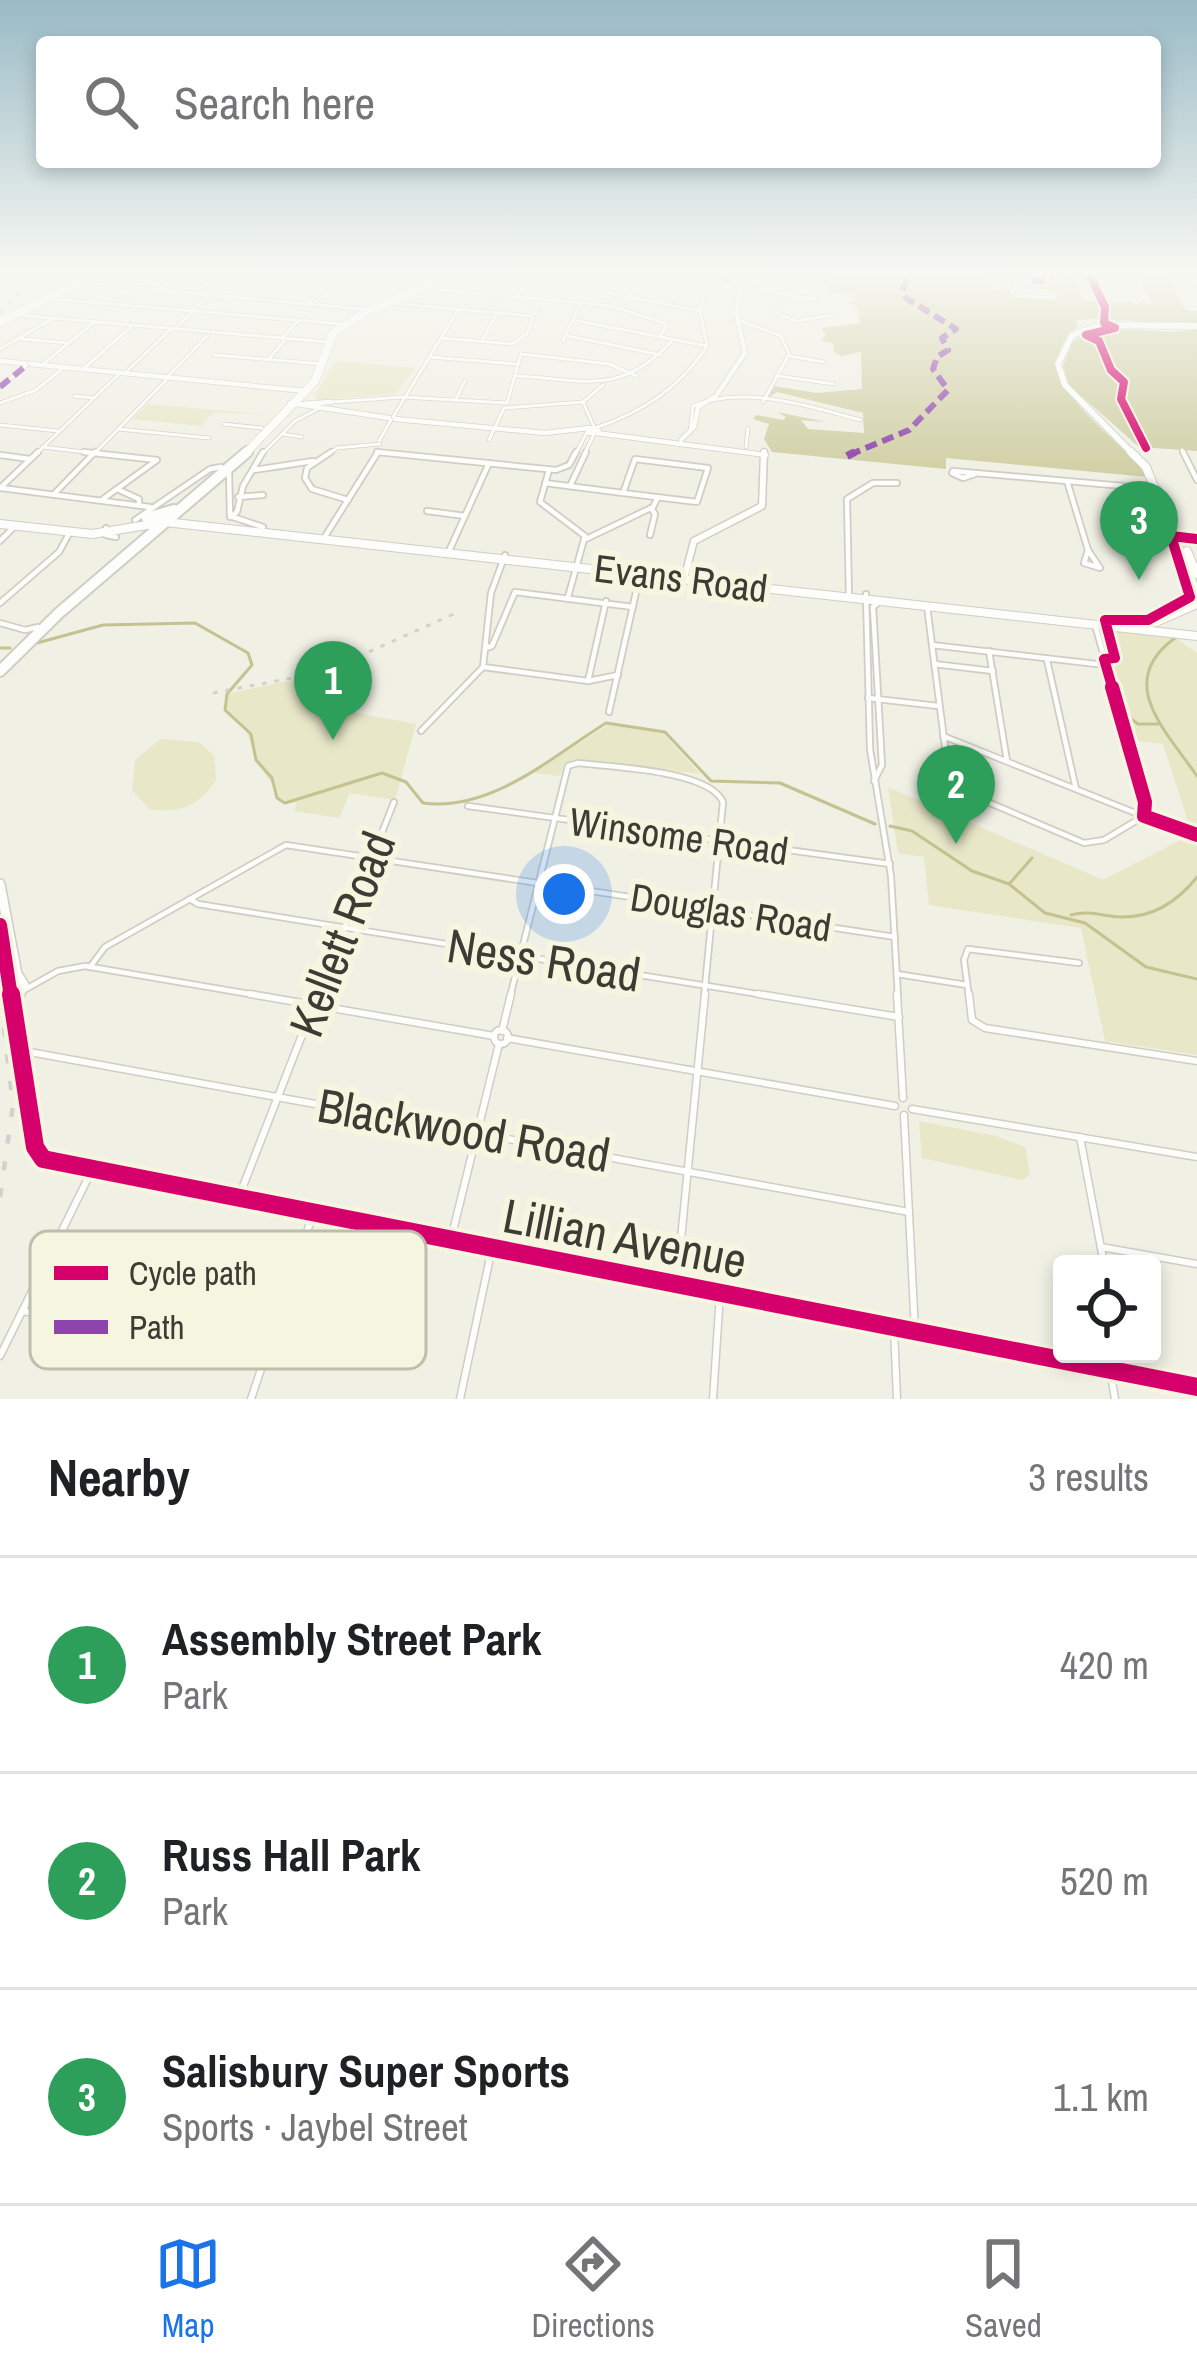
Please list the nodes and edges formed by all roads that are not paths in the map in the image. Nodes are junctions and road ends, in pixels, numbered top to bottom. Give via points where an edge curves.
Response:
1 (31, 339) edge
2 (73, 339) edge
3 (117, 339) edge
4 (161, 339) edge
5 (204, 339) edge
6 (284, 339) edge
7 (288, 339) edge
8 (327, 339) edge
9 (327, 339) edge
10 (440, 339) edge
11 (459, 339) edge
12 (519, 339) edge
13 (573, 339) edge
14 (670, 339) edge
15 (706, 339) edge
16 (743, 339) edge
17 (783, 339) edge
18 (1069, 339) edge
19 (673, 340) junction
20 (482, 341) joint
21 (325, 342) junction
22 (69, 343) junction
23 (512, 344) junction
24 (707, 346) junction
25 (521, 354) junction
26 (214, 355) dead end
27 (661, 356) junction
28 (790, 356) junction
29 (429, 357) junction
30 (268, 360) junction
31 (0, 361) edge
32 (824, 362) dead end
33 (28, 364) junction
34 (322, 364) junction
35 (516, 364) junction
36 (42, 365) junction
37 (64, 368) junction
38 (83, 369) junction
39 (122, 373) junction
40 (517, 376) junction
41 (637, 376) junction
42 (778, 376) junction
43 (167, 378) junction
44 (466, 381) dead end
45 (605, 382) junction
46 (834, 384) dead end
47 (0, 387) edge
48 (304, 391) junction
49 (74, 396) dead end
50 (405, 397) junction
51 (94, 398) junction
52 (714, 398) junction
53 (455, 401) junction
54 (583, 401) junction
55 (331, 402) junction
56 (763, 402) junction
57 (0, 403) edge
58 (295, 403) junction
59 (506, 406) junction
60 (317, 410) junction
61 (392, 418) junction
62 (861, 421) dead end
63 (223, 424) dead end
64 (0, 425) edge
65 (262, 428) junction
66 (495, 428) junction
67 (748, 428) dead end
68 (118, 429) junction
69 (593, 430) junction
70 (58, 431) junction
71 (693, 433) junction
72 (282, 434) junction
73 (302, 437) dead end
74 (209, 438) dead end
75 (489, 440) dead end
76 (680, 441) junction
77 (705, 443) junction
78 (380, 444) junction
79 (42, 447) junction
80 (746, 447) junction
81 (268, 449) junction
82 (1182, 450) dead end
83 (377, 452) junction
84 (94, 453) junction
85 (0, 455) edge
86 (30, 459) junction
87 (232, 461) junction
88 (313, 461) junction
89 (1188, 461) junction
90 (1197, 462) edge
91 (280, 463) junction
92 (489, 463) junction
93 (294, 464) junction
94 (549, 470) junction
95 (251, 471) junction
96 (306, 471) junction
97 (980, 473) dead end
98 (1197, 479) edge
99 (1067, 481) junction
100 (544, 483) junction
101 (897, 483) dead end
102 (193, 486) junction
103 (570, 486) junction
104 (0, 488) edge
105 (117, 490) junction
106 (54, 494) junction
107 (623, 494) junction
108 (1158, 494) junction
109 (263, 495) dead end
110 (238, 497) junction
111 (103, 499) junction
112 (657, 499) junction
113 (348, 500) junction
114 (139, 504) junction
115 (651, 508) junction
116 (427, 512) dead end
117 (465, 516) junction
118 (161, 519) junction
119 (229, 522) junction
120 (0, 524) edge
121 (16, 525) junction
122 (106, 530) junction
123 (73, 532) junction
124 (650, 535) dead end
125 (326, 536) junction
126 (116, 537) dead end
127 (585, 538) junction
128 (0, 541) edge
129 (1180, 541) junction
130 (1197, 542) edge
131 (449, 550) junction
132 (1088, 550) dead end
133 (505, 556) junction
134 (576, 564) junction
135 (641, 572) junction
136 (1197, 574) edge
137 (685, 577) junction
138 (848, 595) junction
139 (568, 597) junction
140 (872, 600) junction
141 (1195, 600) edge
142 (606, 602) junction
143 (0, 603) edge
144 (927, 605) junction
145 (633, 607) junction
146 (56, 616) junction
147 (1156, 622) junction
148 (0, 623) edge
149 (1094, 623) junction
150 (1166, 633) junction
151 (27, 635) junction
152 (1196, 636) edge
153 (932, 645) junction
154 (485, 649) junction
155 (989, 651) junction
156 (1046, 658) junction
157 (934, 664) junction
158 (1106, 665) junction
159 (483, 668) junction
160 (993, 671) junction
161 (0, 672) edge
162 (618, 674) junction
163 (588, 681) junction
164 (868, 698) junction
165 (878, 699) junction
166 (938, 706) junction
167 (609, 712) dead end
168 (421, 731) dead end
169 (941, 735) junction
170 (1007, 761) junction
171 (874, 781) junction
172 (1076, 789) junction
173 (394, 802) dead end
174 (469, 806) dead end
175 (1144, 816) junction
176 (554, 819) junction
177 (1190, 830) dead end
178 (719, 842) junction
179 (372, 859) junction
180 (890, 864) junction
181 (538, 883) junction
182 (0, 884) edge
183 (190, 899) junction
184 (712, 910) junction
185 (0, 926) edge
186 (344, 928) junction
187 (895, 937) junction
188 (521, 956) junction
189 (1079, 963) dead end
190 (90, 967) junction
191 (896, 974) junction
192 (967, 985) junction
193 (705, 986) junction
194 (18, 989) junction
195 (314, 1006) junction
196 (899, 1017) junction
197 (501, 1037) junction
198 (20, 1053) junction
199 (1197, 1061) edge
200 (697, 1071) junction
201 (279, 1096) junction
202 (903, 1098) junction
203 (895, 1106) junction
204 (908, 1112) junction
205 (478, 1132) junction
206 (1080, 1137) junction
207 (1197, 1157) edge
208 (92, 1170) junction
209 (688, 1171) junction
210 (238, 1199) junction
211 (909, 1212) junction
212 (314, 1214) junction
213 (62, 1231) edge
214 (308, 1231) edge
215 (400, 1231) edge
216 (426, 1236) edge
217 (451, 1241) junction
218 (1101, 1247) junction
219 (492, 1248) junction
220 (1102, 1255) edge
221 (1197, 1264) edge
222 (677, 1286) junction
223 (720, 1294) junction
224 (30, 1297) edge
225 (23, 1311) junction
226 (30, 1312) edge
227 (894, 1329) junction
228 (915, 1333) junction
229 (0, 1356) edge
230 (1118, 1363) edge
231 (262, 1369) edge
232 (1117, 1371) junction
233 (1197, 1387) edge
234 (251, 1399) edge
235 (460, 1399) edge
236 (713, 1399) edge
237 (897, 1399) edge
238 (1115, 1399) edge

1 - 22 street
2 - 22 street
3 - 38 street
4 - 39 street
5 - 43 street
6 - 30 street
7 - 21 street
8 - 21 highway
9 - 21 highway
10 - 29 street
11 - 20 street
12 - 23 street
13 - 27 street
14 - 19 street
15 - 24 street
16 - 52 street via 746,352
17 - 28 street
18 - 108 main road via 1060,378 1140,458
19 - 24 street
19 - 27 street
20 - 23 street
21 - 34 highway
21 - 48 highway via 325,369
22 - 36 street
23 - 25 street via 523,346
24 - 69 street via 688,376
25 - 35 street
25 - 41 street via 609,364
26 - 30 street
27 - 41 street
28 - 32 street
28 - 42 street
29 - 35 street
29 - 50 street
30 - 34 street
31 - 33 street
33 - 36 street
33 - 47 street
34 - 48 highway
35 - 40 street
36 - 37 street
37 - 38 street
37 - 57 street
38 - 39 street
39 - 43 street
39 - 51 street
40 - 45 street
40 - 59 street
41 - 45 street
42 - 46 street
42 - 56 street
43 - 48 street
43 - 68 street
44 - 53 street
45 - 54 street
48 - 58 highway
49 - 51 street
50 - 53 street
50 - 55 street
50 - 61 street
51 - 70 street
52 - 56 street
52 - 71 street via 698,406
53 - 59 street
54 - 59 street
54 - 69 street
55 - 58 street
55 - 60 street
56 - 62 street
58 - 60 street
58 - 65 highway
58 - 87 highway
59 - 66 street
60 - 61 street
60 - 72 street
61 - 66 street
61 - 78 street
63 - 65 street
64 - 70 street
65 - 102 highway
66 - 69 street
66 - 75 street
67 - 80 street
68 - 74 street
68 - 84 street
69 - 76 street
69 - 94 street via 565,468
69 - 103 street
70 - 79 street
71 - 76 street
71 - 77 street
72 - 73 street
72 - 81 street
76 - 77 street
77 - 80 street
78 - 83 street
78 - 88 street via 337,448
79 - 84 street
79 - 86 street
80 - 137 street via 767,453 762,506 694,541
81 - 91 street
81 - 95 street
82 - 89 street
83 - 92 street
83 - 113 street
84 - 105 street via 161,461
84 - 106 street
85 - 86 street
86 - 104 street
87 - 118 highway
87 - 119 street
88 - 93 street
88 - 96 street
89 - 90 street
89 - 98 street
91 - 93 street
91 - 95 street
92 - 94 street
92 - 117 street
93 - 96 street
94 - 100 street
95 - 110 street
96 - 113 street via 315,491
97 - 99 street
99 - 108 street
99 - 132 street
100 - 103 street
100 - 127 street via 540,502
101 - 138 street via 873,482 847,499
102 - 118 highway
102 - 118 street
103 - 107 street
104 - 106 street
105 - 111 street
105 - 114 street
106 - 111 street
107 - 112 street
107 - 112 street via 635,459 708,467 699,502
108 - 129 main road
109 - 110 street
110 - 119 street
111 - 114 street
112 - 115 street
113 - 125 street
114 - 118 street
115 - 124 street
115 - 127 street
116 - 117 street
117 - 131 street
118 - 119 main road, Evans Road
118 - 122 main road, Evans Road
118 - 146 highway
118 - 151 highway
119 - 125 main road, Evans Road
119 - 125 main road, Evans Road
120 - 121 main road, Evans Road
121 - 123 main road, Evans Road
121 - 128 street
122 - 123 main road, Evans Road
122 - 126 street
123 - 143 street
125 - 131 main road, Evans Road
127 - 134 street
129 - 130 street
129 - 136 main road
129 - 141 main road
131 - 133 main road, Evans Road
133 - 134 main road, Evans Road
133 - 154 street via 490,593
134 - 135 main road, Evans Road
134 - 139 street
135 - 137 main road, Evans Road
135 - 145 street
137 - 138 main road, Evans Road
138 - 140 main road, Evans Road
139 - 142 street
139 - 154 street via 513,592
140 - 144 main road, Evans Road
140 - 149 main road, Evans Road
140 - 164 street
140 - 165 street
141 - 147 main road, Evans Road
142 - 145 street
142 - 163 street
144 - 149 main road, Evans Road
144 - 153 street
145 - 162 street
146 - 151 highway
146 - 161 highway
147 - 149 main road, Evans Road
147 - 150 main road
148 - 151 street
149 - 150 main road, Evans Road
149 - 158 street
150 - 152 main road, Evans Road
151 - 161 highway
153 - 155 street
153 - 157 street
154 - 159 street
155 - 156 street
155 - 160 street
156 - 158 street
156 - 172 street
157 - 160 street
157 - 166 street
158 - 175 street
159 - 163 street
159 - 168 street
160 - 170 street
162 - 163 street
162 - 167 street
164 - 165 street
164 - 171 street
165 - 166 street
165 - 171 street via 882,765
166 - 169 street
169 - 170 street
169 - 175 street via 950,786 1078,841 1104,840
170 - 172 street
171 - 180 street
172 - 175 street
173 - 179 street, Kellett Road
174 - 176 street, Winsome Road
175 - 177 street
176 - 178 street, Winsome Road
176 - 178 street via 571,764 689,778 722,796
176 - 181 street
178 - 180 street, Winsome Road
178 - 184 street
179 - 181 street, Douglas Road
179 - 183 street, Douglas Road via 283,846
179 - 186 street, Kellett Road
180 - 187 street
181 - 184 street, Douglas Road
181 - 188 street
182 - 194 street
183 - 186 street, Ness Road
183 - 190 street via 105,947
184 - 187 street, Douglas Road
184 - 193 street
185 - 194 street
186 - 188 street, Ness Road
186 - 195 street, Kellett Road
187 - 191 street
188 - 193 street, Ness Road
188 - 197 street
189 - 192 street via 968,949
190 - 194 street via 72,966
190 - 195 street
191 - 192 street
191 - 196 street
192 - 199 street via 976,1024
193 - 196 street, Ness Road
193 - 200 street
194 - 198 street via 12,1010
195 - 197 street
195 - 201 street, Kellett Road
196 - 202 street
197 - 200 street
197 - 205 street
198 - 201 street, Blackwood Road
198 - 208 street, Lillian Avenue via 40,1158
200 - 203 street
200 - 209 street
201 - 205 street, Blackwood Road
201 - 210 street, Kellett Road
202 - 203 street
202 - 204 street
203 - 204 street
204 - 206 street
204 - 211 street
205 - 209 street, Blackwood Road
205 - 217 street
206 - 207 street
206 - 218 street
208 - 210 street, Lillian Avenue
208 - 213 street
209 - 211 street, Blackwood Road
209 - 222 street
210 - 212 street, Lillian Avenue
211 - 228 street
212 - 214 street
212 - 215 street, Lillian Avenue
216 - 217 street, Lillian Avenue
217 - 219 street, Lillian Avenue
218 - 220 street
218 - 221 street
219 - 222 street, Lillian Avenue
219 - 235 street
222 - 223 street, Lillian Avenue
223 - 227 street, Lillian Avenue
223 - 236 street
224 - 225 street
225 - 226 street
225 - 229 street
227 - 228 street, Lillian Avenue
227 - 237 street
228 - 232 street, Lillian Avenue
230 - 232 street
231 - 234 street
232 - 233 street, Lillian Avenue
232 - 238 street

